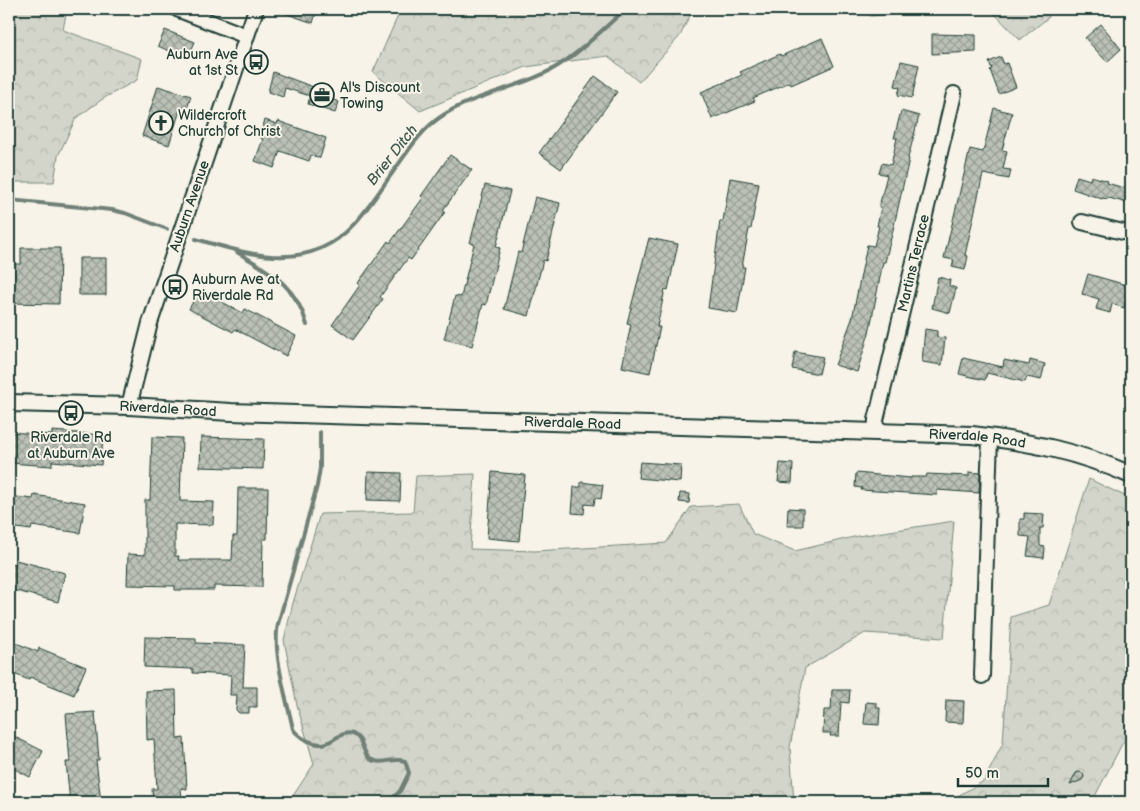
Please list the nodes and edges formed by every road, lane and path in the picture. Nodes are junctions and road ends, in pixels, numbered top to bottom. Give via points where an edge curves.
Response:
1 (178, 9) edge
2 (256, 9) edge
3 (246, 36) junction
4 (954, 94) dead end
5 (1082, 222) dead end
6 (1131, 234) edge
7 (9, 403) edge
8 (129, 406) junction
9 (875, 432) junction
10 (990, 438) junction
11 (1131, 475) edge
12 (982, 676) dead end

1 - 3 street
2 - 3 street, Auburn Avenue
3 - 8 street, Auburn Avenue via 150,323
4 - 9 street, Martins Terrace
5 - 6 street
7 - 8 main road, Riverdale Road
8 - 9 main road, Riverdale Road
9 - 10 main road, Riverdale Road
10 - 11 main road, Riverdale Road via 1058,448
10 - 12 street

